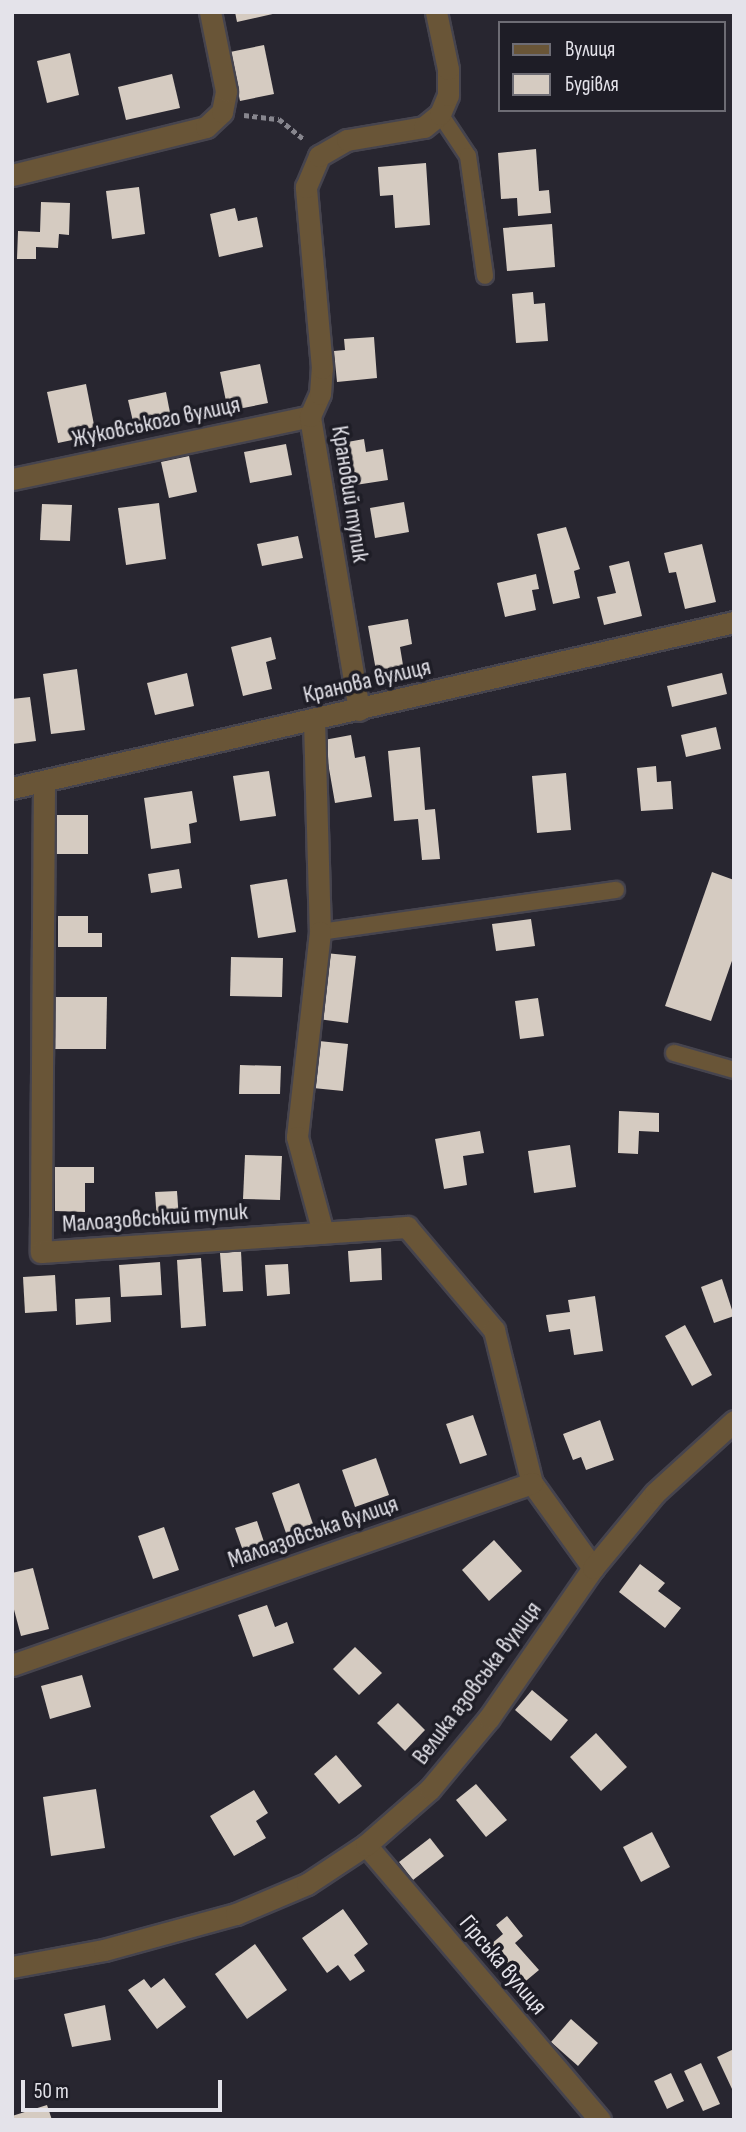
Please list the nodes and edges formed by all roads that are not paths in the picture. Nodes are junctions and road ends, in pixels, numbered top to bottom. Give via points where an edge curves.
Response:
1 (209, 12) edge
2 (436, 12) edge
3 (440, 114) junction
4 (12, 175) edge
5 (485, 276) dead end
6 (310, 416) junction
7 (12, 479) edge
8 (734, 622) edge
9 (359, 710) junction
10 (314, 720) junction
11 (44, 783) junction
12 (12, 788) edge
13 (616, 890) dead end
14 (320, 932) junction
15 (674, 1054) dead end
16 (734, 1070) edge
17 (323, 1233) junction
18 (734, 1421) edge
19 (532, 1483) junction
20 (593, 1567) junction
21 (12, 1665) edge
22 (366, 1844) junction
23 (12, 1967) edge
24 (600, 2120) edge

1 - 4 street via 226,91 222,112 205,127
2 - 3 street via 447,69 447,95
3 - 5 lane via 468,156
3 - 6 street, Крановий тупик via 424,127 347,140 319,156 306,187 322,368 320,394
6 - 7 street, Жуковського вулиця
6 - 9 street, Крановий тупик
8 - 9 street, Кранова вулиця
9 - 10 street, Кранова вулиця
10 - 11 street, Кранова вулиця
10 - 14 street
11 - 12 street, Кранова вулиця
11 - 17 street, Малоазовський тупик via 41,1252
13 - 14 lane
14 - 17 street via 297,1136
15 - 16 lane
17 - 19 street, Малоазовський тупик via 407,1227 494,1330
18 - 20 street, Велика азовська вулиця via 655,1493
19 - 20 street
19 - 21 street, Малоазовська вулиця
20 - 22 street, Велика азовська вулиця via 489,1718 430,1788
22 - 23 street, Велика азовська вулиця via 307,1884 236,1914 104,1950
22 - 24 street, Гірська вулиця

